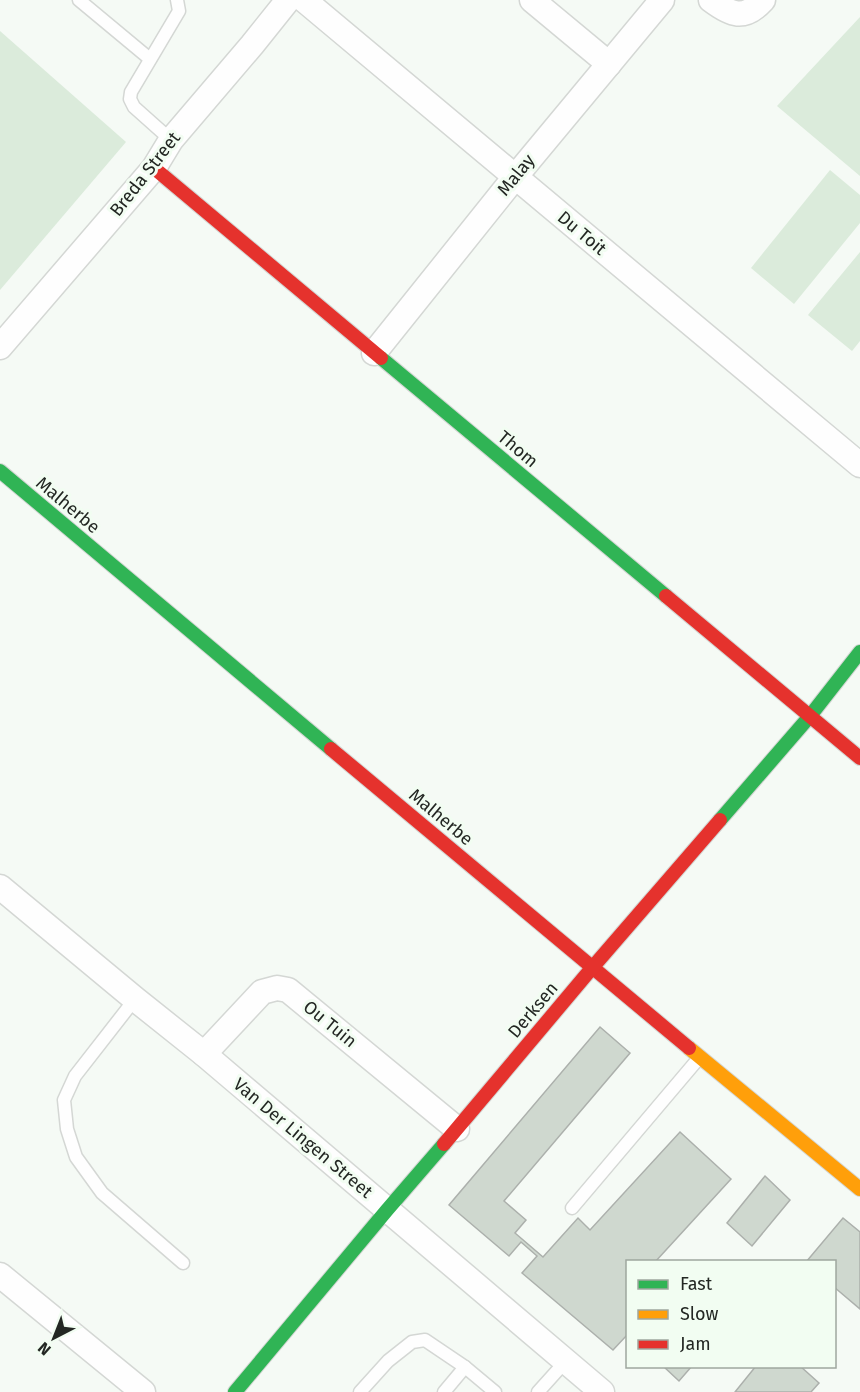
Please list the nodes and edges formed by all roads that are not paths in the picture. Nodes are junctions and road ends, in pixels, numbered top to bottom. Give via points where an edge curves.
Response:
1 (79, 0) edge
2 (177, 0) edge
3 (288, 0) edge
4 (304, 0) edge
5 (532, 0) edge
6 (662, 0) edge
7 (711, 0) edge
8 (760, 3) edge
9 (150, 59) junction
10 (609, 63) junction
11 (171, 140) junction
12 (154, 168) junction
13 (515, 177) junction
14 (0, 347) edge
15 (374, 353) junction
16 (860, 465) edge
17 (0, 471) edge
18 (860, 652) edge
19 (810, 716) junction
20 (860, 758) edge
21 (0, 887) edge
22 (591, 968) junction
23 (135, 999) junction
24 (204, 1054) junction
25 (700, 1057) junction
26 (457, 1129) junction
27 (860, 1189) edge
28 (572, 1208) dead end
29 (387, 1210) junction
30 (183, 1263) dead end
31 (0, 1275) edge
32 (565, 1362) junction
33 (465, 1367) junction
34 (143, 1392) edge
35 (235, 1392) edge
36 (360, 1392) edge
37 (444, 1392) edge
38 (495, 1392) edge
39 (538, 1392) edge
40 (602, 1392) edge

1 - 9 lane
2 - 9 lane via 179,11
3 - 11 street, Breda Street
4 - 13 street, Du Toit
5 - 10 street
6 - 10 street, Malay
7 - 8 street via 734,14 747,13
9 - 11 lane via 130,99
10 - 13 street, Malay
11 - 12 street, Breda Street
12 - 14 street, Breda Street
12 - 15 street, Thom
13 - 15 street, Malay
13 - 16 street, Du Toit
15 - 19 street, Thom
17 - 22 street, Malherbe
18 - 19 street, Derksen
19 - 20 street, Thom
19 - 22 street, Derksen
21 - 23 street, Van Der Lingen Street
22 - 25 street, Malherbe
22 - 26 street, Derksen
23 - 24 street, Van Der Lingen Street
23 - 30 lane via 75,1076 64,1100 67,1129 76,1157 102,1193
24 - 26 street, Ou Tuin via 262,992 288,990
24 - 29 street, Van Der Lingen Street
25 - 27 street, Malherbe
25 - 28 lane
26 - 29 street, Derksen
29 - 32 street, Van Der Lingen Street
29 - 35 street, Derksen
31 - 34 street
32 - 39 lane
32 - 40 street, Van Der Lingen Street
33 - 36 lane via 425,1340 412,1342
33 - 37 lane
33 - 38 lane

